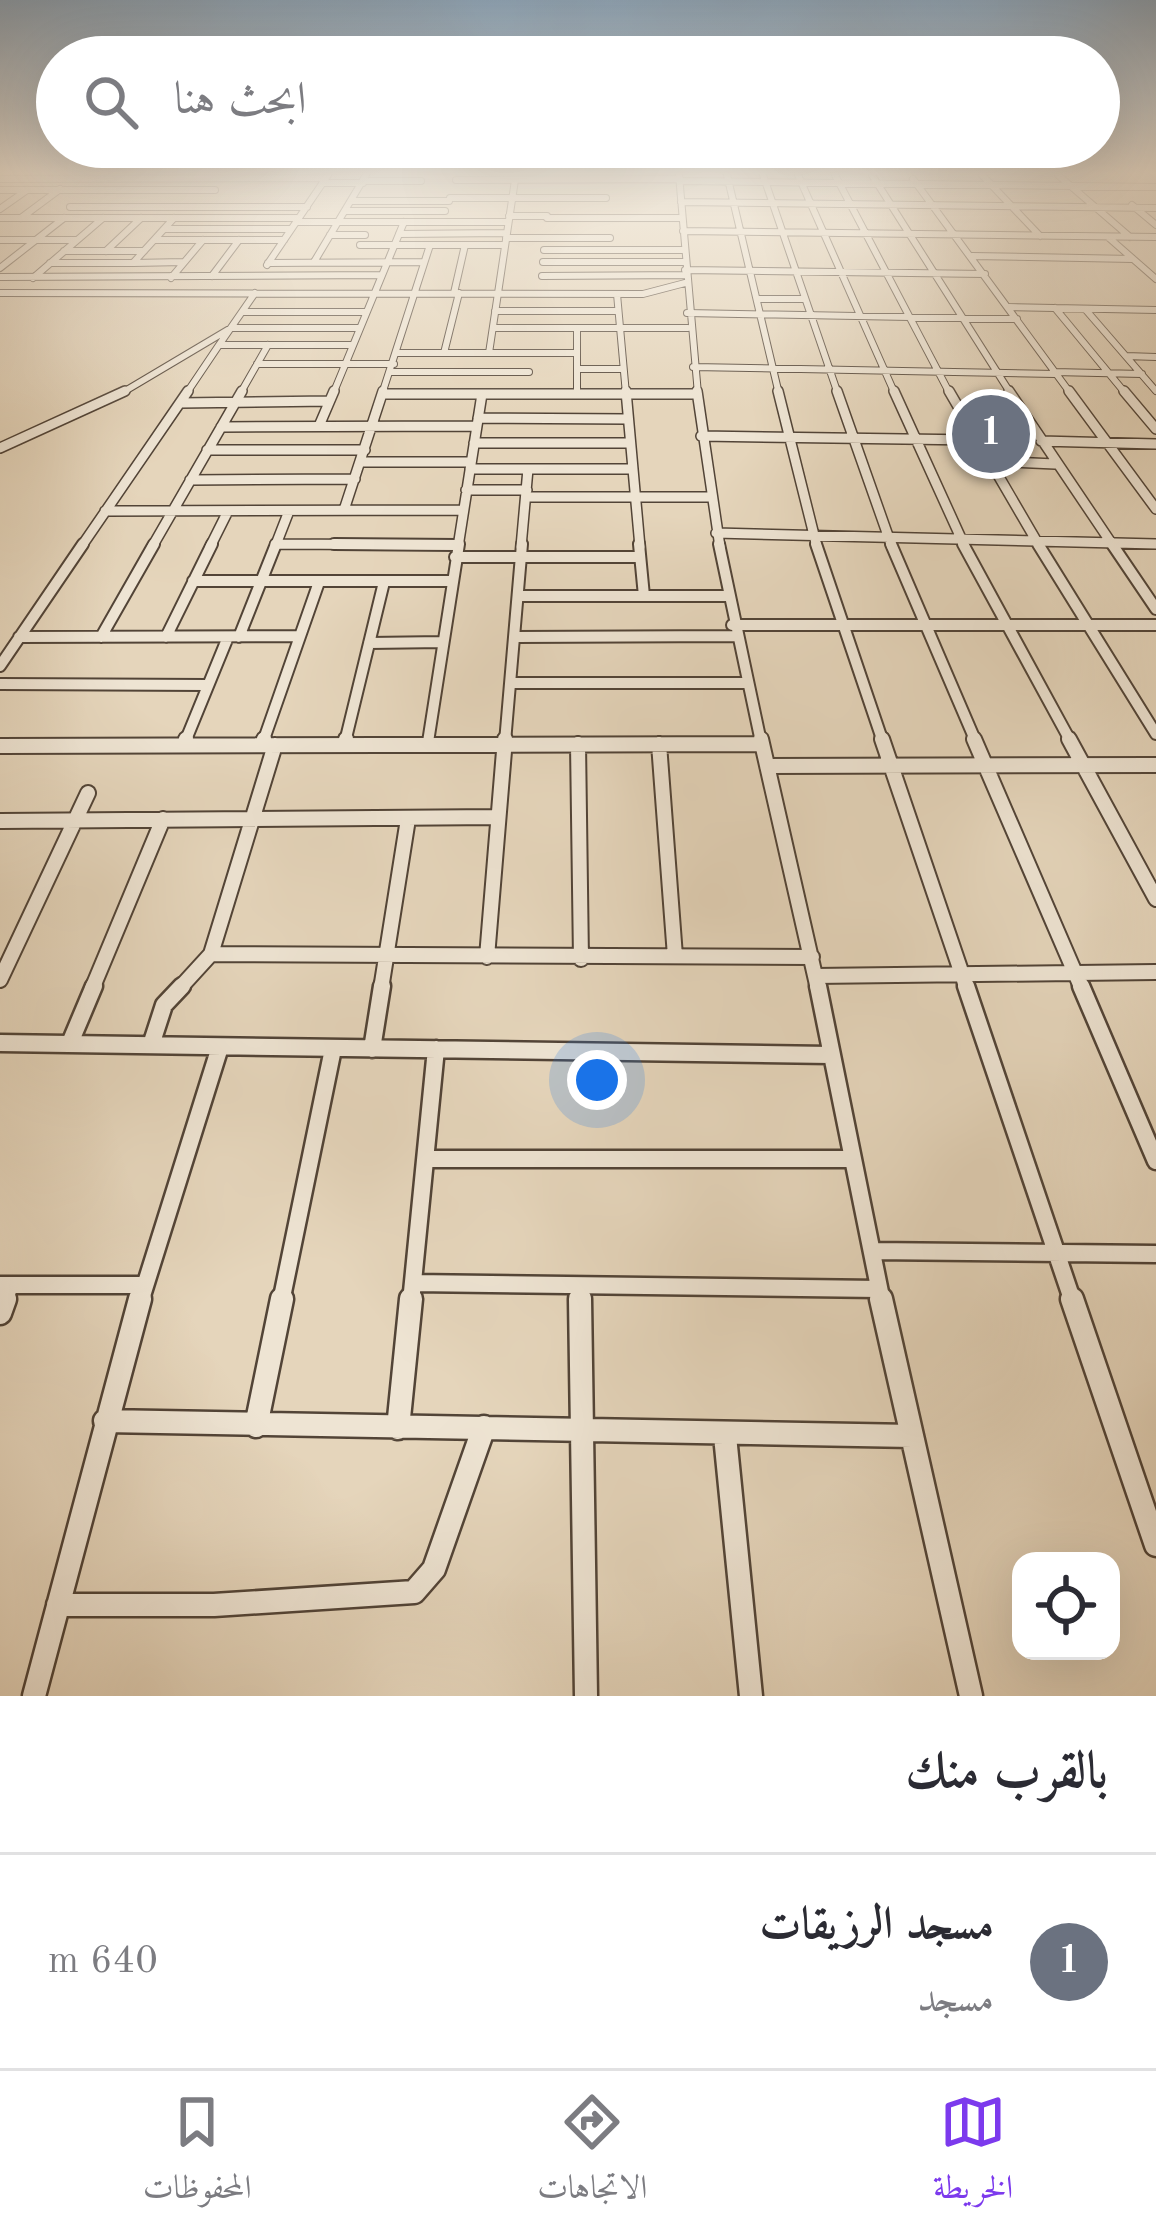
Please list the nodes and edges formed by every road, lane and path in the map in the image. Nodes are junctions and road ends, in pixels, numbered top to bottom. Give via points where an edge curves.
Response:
1 (60, 254) edge
2 (141, 254) edge
3 (191, 254) edge
4 (228, 254) edge
5 (274, 254) edge
6 (319, 254) edge
7 (356, 254) edge
8 (388, 254) edge
9 (427, 254) edge
10 (463, 254) edge
11 (503, 254) edge
12 (544, 254) edge
13 (627, 254) edge
14 (684, 254) edge
15 (746, 254) edge
16 (789, 254) edge
17 (834, 254) edge
18 (878, 254) edge
19 (920, 254) edge
20 (1127, 254) edge
21 (971, 256) joint
22 (1133, 259) junction
23 (133, 262) junction
24 (184, 262) junction
25 (268, 262) junction
26 (314, 262) junction
27 (352, 262) junction
28 (385, 262) junction
29 (424, 262) junction
30 (543, 262) junction
31 (50, 263) junction
32 (685, 268) junction
33 (750, 270) junction
34 (795, 271) junction
35 (0, 272) edge
36 (842, 272) junction
37 (888, 272) junction
38 (932, 273) junction
39 (985, 274) junction
40 (381, 275) junction
41 (172, 276) junction
42 (212, 276) junction
43 (259, 276) junction
44 (542, 276) junction
45 (34, 277) junction
46 (1156, 279) edge
47 (0, 293) edge
48 (15, 293) junction
49 (158, 293) junction
50 (251, 293) junction
51 (372, 293) junction
52 (415, 293) junction
53 (456, 293) junction
54 (498, 293) junction
55 (540, 293) junction
56 (617, 294) junction
57 (805, 299) junction
58 (759, 307) junction
59 (1009, 308) junction
60 (1055, 308) junction
61 (0, 309) edge
62 (1084, 309) junction
63 (1156, 310) edge
64 (495, 311) junction
65 (618, 311) junction
66 (243, 312) junction
67 (367, 312) junction
68 (810, 315) junction
69 (860, 316) junction
70 (912, 317) junction
71 (960, 318) junction
72 (1017, 319) junction
73 (688, 321) junction
74 (231, 328) junction
75 (360, 328) junction
76 (493, 328) junction
77 (577, 328) junction
78 (620, 328) junction
79 (219, 345) junction
80 (268, 345) junction
81 (353, 345) junction
82 (397, 353) junction
83 (444, 353) junction
84 (489, 353) junction
85 (531, 353) junction
86 (577, 353) junction
87 (1126, 356) junction
88 (1156, 357) edge
89 (257, 364) junction
90 (345, 364) junction
91 (393, 368) junction
92 (693, 368) junction
93 (623, 369) junction
94 (772, 369) junction
95 (578, 370) junction
96 (828, 370) junction
97 (884, 371) junction
98 (529, 372) junction
99 (942, 372) junction
100 (996, 373) junction
101 (1055, 373) junction
102 (1109, 374) junction
103 (1142, 374) junction
104 (1155, 388) edge
105 (384, 394) junction
106 (443, 394) junction
107 (482, 394) junction
108 (525, 394) junction
109 (578, 394) junction
110 (625, 394) junction
111 (695, 394) junction
112 (329, 401) junction
113 (235, 402) junction
114 (180, 403) junction
115 (962, 415) junction
116 (1024, 417) junction
117 (520, 418) junction
118 (628, 418) junction
119 (477, 422) junction
120 (319, 426) junction
121 (374, 426) junction
122 (436, 426) junction
123 (221, 427) junction
124 (1156, 429) edge
125 (701, 436) junction
126 (787, 437) junction
127 (852, 438) junction
128 (913, 439) junction
129 (975, 440) junction
130 (1041, 441) junction
131 (474, 442) junction
132 (630, 443) junction
133 (1108, 443) junction
134 (1156, 444) edge
135 (0, 448) edge
136 (207, 450) junction
137 (365, 450) junction
138 (986, 461) junction
139 (361, 462) junction
140 (1055, 464) junction
141 (471, 466) junction
142 (528, 469) junction
143 (632, 469) junction
144 (355, 479) junction
145 (190, 480) junction
146 (466, 490) junction
147 (527, 494) junction
148 (710, 497) junction
149 (634, 498) junction
150 (1156, 509) edge
151 (344, 510) junction
152 (105, 511) junction
153 (172, 511) junction
154 (229, 511) junction
155 (290, 511) junction
156 (463, 511) junction
157 (716, 533) junction
158 (812, 534) junction
159 (886, 536) junction
160 (959, 537) junction
161 (1032, 539) junction
162 (1108, 542) junction
163 (275, 544) junction
164 (1156, 544) edge
165 (456, 551) junction
166 (640, 556) junction
167 (522, 557) junction
168 (193, 581) junction
169 (260, 581) junction
170 (451, 581) junction
171 (319, 582) junction
172 (383, 582) junction
173 (519, 596) junction
174 (644, 596) junction
175 (727, 596) junction
176 (1156, 609) edge
177 (843, 623) junction
178 (925, 623) junction
179 (1006, 624) junction
180 (1087, 625) junction
181 (1156, 625) edge
182 (734, 630) junction
183 (299, 636) junction
184 (100, 637) junction
185 (166, 637) junction
186 (234, 637) junction
187 (516, 637) junction
188 (19, 638) junction
189 (443, 642) junction
190 (369, 643) junction
191 (0, 666) edge
192 (513, 683) junction
193 (746, 683) junction
194 (0, 684) edge
195 (207, 685) junction
196 (1156, 734) edge
197 (428, 743) junction
198 (506, 743) junction
199 (345, 744) junction
200 (578, 744) junction
201 (659, 744) junction
202 (763, 744) junction
203 (184, 745) junction
204 (268, 745) junction
205 (0, 746) edge
206 (1156, 765) edge
207 (767, 766) junction
208 (892, 767) junction
209 (1084, 767) junction
210 (988, 769) junction
211 (88, 793) dead end
212 (254, 818) junction
213 (497, 818) junction
214 (163, 819) junction
215 (408, 819) junction
216 (76, 820) junction
217 (0, 821) edge
218 (1156, 899) edge
219 (211, 953) junction
220 (386, 954) junction
221 (675, 956) junction
222 (487, 957) junction
223 (812, 957) junction
224 (581, 959) junction
225 (1156, 972) edge
226 (1074, 973) junction
227 (963, 975) junction
228 (815, 976) junction
229 (0, 980) edge
230 (70, 1042) junction
231 (152, 1042) junction
232 (0, 1043) edge
233 (220, 1047) junction
234 (333, 1048) junction
235 (436, 1048) junction
236 (372, 1049) junction
237 (830, 1055) junction
238 (426, 1160) junction
239 (852, 1160) junction
240 (1156, 1160) edge
241 (872, 1251) junction
242 (1057, 1253) junction
243 (1156, 1254) edge
244 (414, 1282) junction
245 (5, 1285) edge
246 (144, 1285) junction
247 (580, 1288) junction
248 (879, 1289) junction
249 (0, 1313) edge
250 (105, 1421) junction
251 (256, 1426) junction
252 (484, 1427) junction
253 (398, 1428) junction
254 (583, 1432) junction
255 (724, 1436) junction
256 (912, 1436) junction
257 (1156, 1545) edge
258 (58, 1605) junction
259 (34, 1696) edge
260 (586, 1696) edge
261 (752, 1696) edge
262 (970, 1696) edge

1 - 31 street
2 - 23 street
3 - 24 street
4 - 42 street
5 - 25 street
6 - 26 street
7 - 27 street
8 - 28 street
9 - 29 street
10 - 53 street
11 - 54 street
12 - 30 street
13 - 32 street
14 - 32 street
15 - 33 street
16 - 34 street
17 - 36 street
18 - 37 street
19 - 38 street
20 - 22 street
21 - 22 street
21 - 39 street
22 - 46 street
23 - 24 street
23 - 31 street
24 - 41 street
25 - 26 street
25 - 43 street
26 - 27 street
27 - 28 street
28 - 29 street
28 - 40 street
29 - 52 street
30 - 32 street
30 - 44 street
31 - 45 street
32 - 33 street
32 - 44 street
32 - 56 street via 650,293
32 - 73 street
33 - 34 street
33 - 58 street
34 - 36 street
34 - 57 street
35 - 45 street
36 - 37 street
36 - 69 street
37 - 38 street
37 - 70 street
38 - 39 street
38 - 71 street
39 - 59 street
40 - 43 street
40 - 51 street
41 - 42 street
41 - 45 street
41 - 49 street
42 - 43 street
43 - 50 street
44 - 55 street
45 - 48 street
47 - 48 street
48 - 49 street
48 - 61 street
49 - 50 street
50 - 51 street
50 - 66 street
51 - 52 street
51 - 67 street
52 - 53 street
52 - 82 street
53 - 54 street
53 - 83 street
54 - 55 street
54 - 64 street
55 - 56 street
56 - 65 street
57 - 58 street
57 - 68 street
58 - 68 street
58 - 73 street
58 - 94 street
59 - 60 street
59 - 72 street
60 - 62 street
60 - 102 street
62 - 63 street
62 - 87 street
64 - 65 street
64 - 76 street
65 - 78 street
66 - 67 street
66 - 74 street
67 - 75 street
68 - 69 street
68 - 96 street
69 - 70 street
69 - 97 street
70 - 71 street
70 - 99 street
71 - 72 street
71 - 100 street
72 - 101 street
73 - 78 street
73 - 92 street
74 - 75 street
74 - 79 street
74 - 135 street via 109,400
75 - 81 street
76 - 77 street
76 - 84 street
77 - 78 street
77 - 86 street
78 - 93 street
79 - 80 street
79 - 114 street
80 - 81 street
80 - 89 street
81 - 90 street
82 - 83 street
82 - 91 street
83 - 84 street
84 - 85 street
85 - 86 street
85 - 98 street
86 - 95 street
87 - 88 street
87 - 103 street
89 - 90 street
89 - 113 street
90 - 91 street
90 - 112 street
91 - 98 street
91 - 105 street
92 - 94 street
92 - 111 street
93 - 95 street
93 - 110 street
94 - 96 street
94 - 126 street
95 - 109 street
96 - 97 street
96 - 127 street
97 - 99 street
97 - 128 street
98 - 108 street
99 - 100 street
99 - 115 street
100 - 101 street
100 - 116 street
101 - 102 street
101 - 133 street
102 - 103 street
102 - 124 street
103 - 104 street
105 - 106 street
105 - 121 street
106 - 107 street
106 - 122 street
107 - 108 street
107 - 119 street
108 - 109 street
108 - 117 street
109 - 110 street
110 - 111 street
110 - 118 street
111 - 125 street
112 - 113 street
112 - 120 street
113 - 114 street
113 - 123 street
114 - 152 street
115 - 116 street
115 - 129 street
116 - 130 street
117 - 118 street
117 - 119 street
118 - 132 street
119 - 122 street
119 - 131 street
120 - 121 street
120 - 123 street
121 - 122 street
121 - 137 street
123 - 136 street
125 - 126 street
125 - 148 street
126 - 127 street
126 - 158 street
127 - 128 street
127 - 159 street
128 - 129 street
128 - 160 street
129 - 138 street
130 - 133 street
130 - 140 street
131 - 132 street
131 - 141 street
132 - 143 street
133 - 134 street
133 - 150 street
136 - 137 street
136 - 145 street
137 - 139 street
138 - 140 street
138 - 161 street
139 - 141 street
139 - 144 street
140 - 162 street
141 - 142 street
141 - 146 street
142 - 143 street
142 - 147 street
143 - 149 street
144 - 145 street
144 - 151 street
145 - 153 street
146 - 147 street
146 - 156 street
147 - 149 street
147 - 167 street
148 - 149 street
148 - 157 street
149 - 166 street
151 - 155 street
151 - 156 street
152 - 153 street
152 - 188 street
153 - 154 street
153 - 184 street
154 - 155 street
154 - 168 street
155 - 163 street
156 - 165 street
157 - 158 street
157 - 175 street
158 - 159 street
158 - 177 street
159 - 160 street
159 - 178 street
160 - 161 street
160 - 179 street
161 - 162 street
161 - 180 street
162 - 164 street
162 - 176 street
163 - 165 street
163 - 169 street
165 - 167 street
165 - 170 street
166 - 167 street
166 - 174 street
167 - 173 street
168 - 169 street
168 - 185 street
169 - 171 street
169 - 186 street
170 - 172 street
170 - 189 street
171 - 172 street
171 - 183 street
172 - 190 street
173 - 174 street
173 - 187 street
174 - 175 street
175 - 182 street
177 - 178 street
177 - 182 street
177 - 208 street
178 - 179 street
178 - 210 street
179 - 180 street
179 - 209 street
180 - 181 street
180 - 196 street
182 - 187 street
182 - 193 street
183 - 186 street
183 - 204 street
184 - 185 street
184 - 188 street
185 - 186 street
186 - 195 street
187 - 192 street
188 - 191 street
189 - 190 street
189 - 197 street
190 - 199 street
192 - 193 street
192 - 198 street
193 - 202 street
194 - 195 street
195 - 203 street
197 - 198 street
197 - 199 street
198 - 200 street
198 - 213 street
199 - 204 street
200 - 201 street
200 - 224 street
201 - 202 street
201 - 221 street
202 - 207 street
203 - 204 street
203 - 205 street
204 - 212 street
206 - 209 street
207 - 208 street
207 - 223 street
208 - 210 street
208 - 227 street
209 - 210 street
209 - 218 street
210 - 226 street
211 - 216 street
212 - 214 street
212 - 215 street
212 - 219 street
213 - 215 street
213 - 222 street
214 - 216 street
214 - 230 street
215 - 220 street
216 - 217 street
216 - 229 street
219 - 220 street
219 - 231 street via 164,1005
220 - 222 street
220 - 236 street
221 - 223 street
221 - 224 street
222 - 224 street
223 - 228 street
225 - 226 street
226 - 227 street
226 - 240 street
227 - 228 street
227 - 242 street
228 - 237 street
230 - 231 street
230 - 232 street
231 - 233 street
233 - 234 street
233 - 246 street
234 - 236 street
234 - 251 street
235 - 236 street
235 - 237 street
235 - 238 street
237 - 239 street
238 - 239 street
238 - 244 street
239 - 241 street
241 - 242 street
241 - 248 street
242 - 243 street
242 - 257 street
244 - 247 street
244 - 253 street
245 - 246 street
245 - 249 street
246 - 250 street
247 - 248 street
247 - 254 street
248 - 256 street
250 - 251 street
250 - 258 street
251 - 253 street
252 - 253 street
252 - 254 street
252 - 258 street via 434,1569 414,1592
254 - 255 street
254 - 260 street
255 - 256 street
255 - 261 street
256 - 262 street
258 - 259 street

